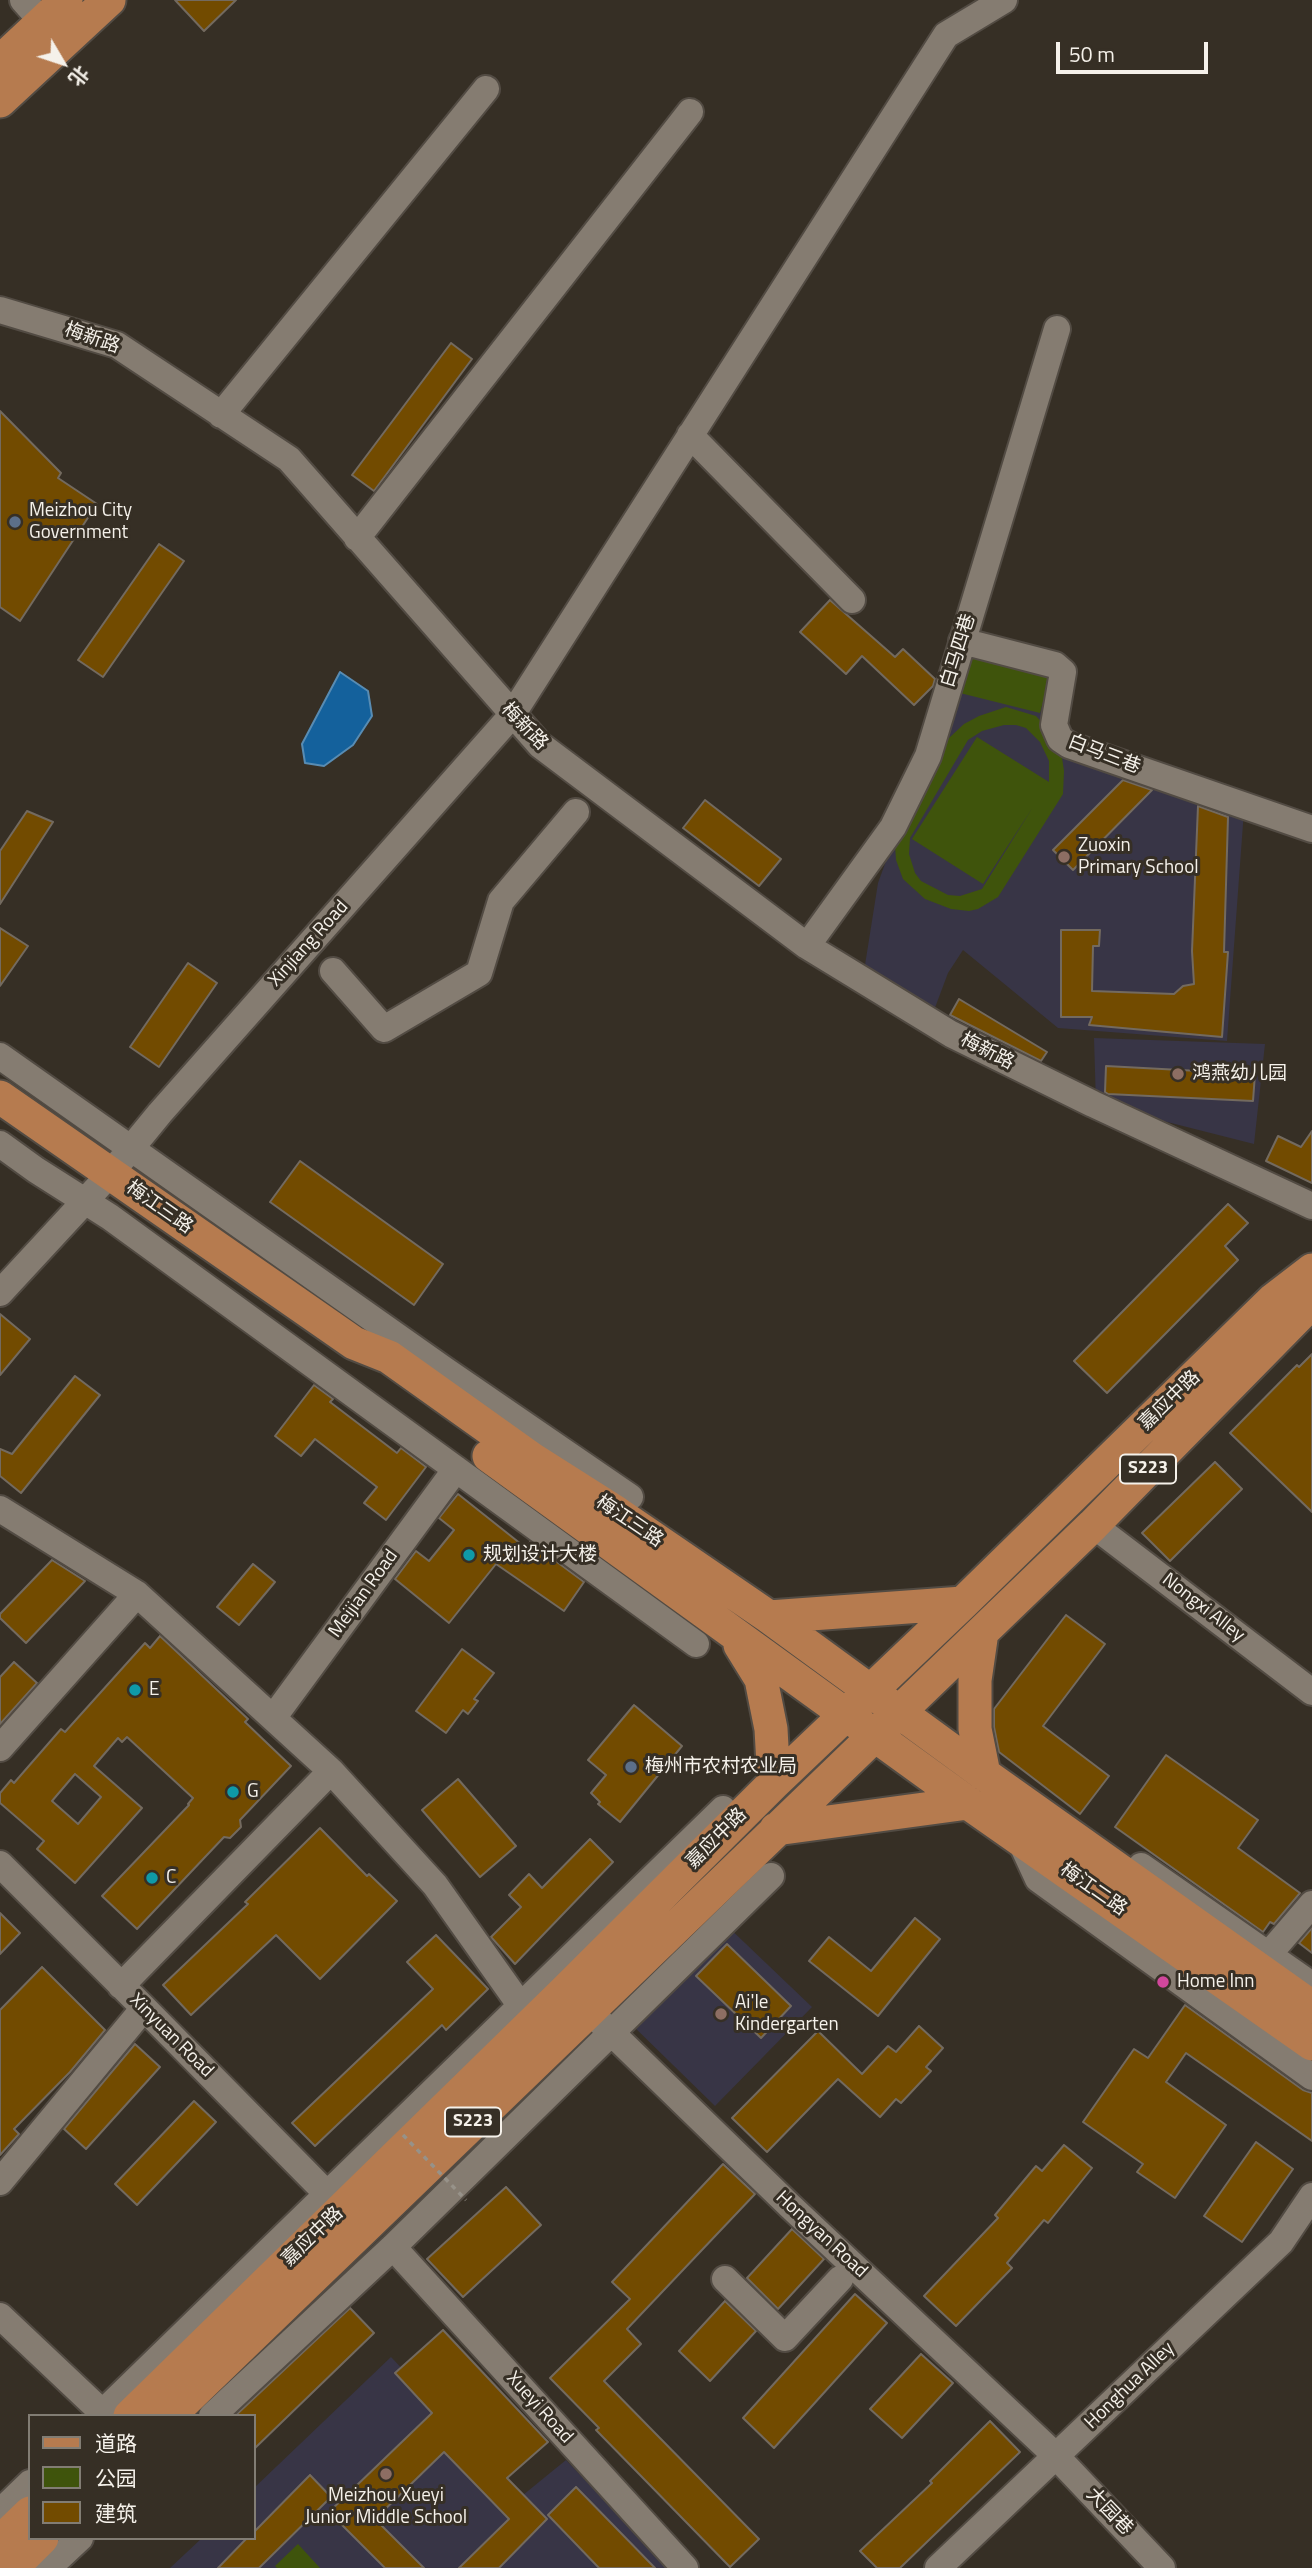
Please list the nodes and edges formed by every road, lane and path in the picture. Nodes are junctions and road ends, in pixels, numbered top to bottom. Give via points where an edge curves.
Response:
1 (109, 0) edge
2 (1004, 0) edge
3 (48, 16) edge
4 (0, 62) edge
5 (486, 89) dead end
6 (0, 101) edge
7 (690, 112) dead end
8 (0, 310) edge
9 (1057, 329) dead end
10 (222, 415) junction
11 (690, 435) junction
12 (357, 538) junction
13 (852, 600) dead end
14 (962, 641) junction
15 (512, 715) junction
16 (576, 813) dead end
17 (1312, 829) edge
18 (807, 946) junction
19 (333, 971) dead end
20 (0, 1056) edge
21 (0, 1097) edge
22 (0, 1144) edge
23 (110, 1174) junction
24 (1312, 1206) edge
25 (1312, 1249) edge
26 (1312, 1270) edge
27 (0, 1293) edge
28 (1273, 1300) junction
29 (1312, 1302) edge
30 (354, 1343) junction
31 (456, 1469) junction
32 (630, 1497) dead end
33 (0, 1509) edge
34 (1093, 1524) junction
35 (136, 1594) junction
36 (963, 1603) junction
37 (769, 1617) junction
38 (982, 1632) junction
39 (733, 1634) junction
40 (696, 1644) dead end
41 (870, 1691) junction
42 (1312, 1692) edge
43 (899, 1712) junction
44 (845, 1715) junction
45 (273, 1718) junction
46 (874, 1736) junction
47 (0, 1748) edge
48 (331, 1771) junction
49 (984, 1774) junction
50 (774, 1783) junction
51 (968, 1803) junction
52 (723, 1809) dead end
53 (776, 1829) junction
54 (1020, 1840) junction
55 (2, 1869) edge
56 (771, 1876) dead end
57 (1312, 1904) edge
58 (1259, 1958) junction
59 (1312, 1985) edge
60 (121, 1986) junction
61 (517, 2002) dead end
62 (1312, 2007) edge
63 (144, 2008) junction
64 (600, 2022) junction
65 (1312, 2044) edge
66 (1312, 2077) edge
67 (403, 2134) dead end
68 (0, 2182) edge
69 (1312, 2196) edge
70 (466, 2200) dead end
71 (334, 2202) junction
72 (393, 2247) junction
73 (840, 2278) dead end
74 (725, 2279) dead end
75 (0, 2316) edge
76 (108, 2414) edge
77 (110, 2414) edge
78 (171, 2414) edge
79 (214, 2414) edge
80 (1056, 2456) junction
81 (28, 2485) edge
82 (0, 2512) edge
83 (28, 2515) edge
84 (40, 2540) edge
85 (78, 2540) edge
86 (0, 2542) edge
87 (12, 2568) edge
88 (48, 2568) edge
89 (685, 2568) edge
90 (938, 2568) edge
91 (1162, 2568) edge

1 - 3 main road
2 - 11 street, Xinjiang Road via 946,35
3 - 4 main road
3 - 6 main road
5 - 10 street
7 - 12 street
8 - 10 street, 梅新路 via 117,345
9 - 14 street, 白马四巷
10 - 12 street, 梅新路 via 289,459
11 - 13 street
11 - 15 street, Xinjiang Road
12 - 15 street, 梅新路
14 - 17 street, 白马三巷 via 1055,665 1063,673 1054,725 1060,739 1069,745
14 - 18 street, 白马四巷 via 928,756 893,827
15 - 18 street, 梅新路 via 540,746
15 - 23 street, Xinjiang Road
16 - 19 street via 500,901 479,973 384,1029
18 - 24 street, 梅新路 via 951,1034
20 - 32 street
21 - 23 main road, 梅江三路
22 - 31 street via 110,1217
23 - 27 street, Xinjiang Road
23 - 30 main road, 梅江三路
25 - 28 main road
26 - 28 main road, 嘉应中路 / S223
28 - 36 main road, 嘉应中路 / S223
29 - 34 main road, 嘉应中路 / S223
30 - 37 main road, 梅江三路 via 389,1357
30 - 39 main road, 梅江三路 via 375,1374
31 - 40 street
31 - 45 street, Meijian Road
33 - 35 street
34 - 38 main road, 嘉应中路 / S223
34 - 42 street, Nongxi Alley
35 - 45 street
35 - 47 street
36 - 37 main road
36 - 41 main road, 嘉应中路 / S223
37 - 41 main road, 梅江三路
38 - 43 main road, 嘉应中路 / S223
38 - 49 main road via 975,1680 975,1729
39 - 44 main road, 梅江三路
39 - 50 main road via 761,1679 771,1728
41 - 43 main road, 梅江三路
41 - 44 main road, 嘉应中路 / S223
43 - 46 main road, 嘉应中路 / S223
43 - 49 main road, 梅江二路
44 - 46 main road, 梅江三路
44 - 50 main road, 嘉应中路 / S223
45 - 48 street
46 - 51 main road, 梅江二路
46 - 53 main road, 嘉应中路 / S223
48 - 60 street
48 - 61 street via 435,1885
49 - 58 main road, 梅江二路
50 - 71 main road, 嘉应中路 / S223
51 - 53 main road
51 - 54 main road, 梅江二路
52 - 71 street
53 - 64 main road, 嘉应中路 / S223
54 - 65 main road, 梅江二路
54 - 66 street via 1038,1879
55 - 60 street, Xinyuan Road
56 - 64 street
57 - 58 street
58 - 59 street
58 - 62 main road, 梅江二路
60 - 63 street, Xinyuan Road
63 - 68 street
63 - 71 street, Xinyuan Road
64 - 72 street
64 - 78 main road, 嘉应中路 / S223
64 - 80 street, Hongyan Road
67 - 70 path, bridge
69 - 80 street, Honghua Alley via 1281,2242
71 - 77 main road, 嘉应中路 / S223
72 - 79 street
72 - 89 street, Xueyi Road
73 - 74 street via 785,2338
75 - 76 street
80 - 90 street, Honghua Alley
80 - 91 street, 大园巷
81 - 82 street
83 - 86 main road
84 - 87 main road
85 - 88 street

